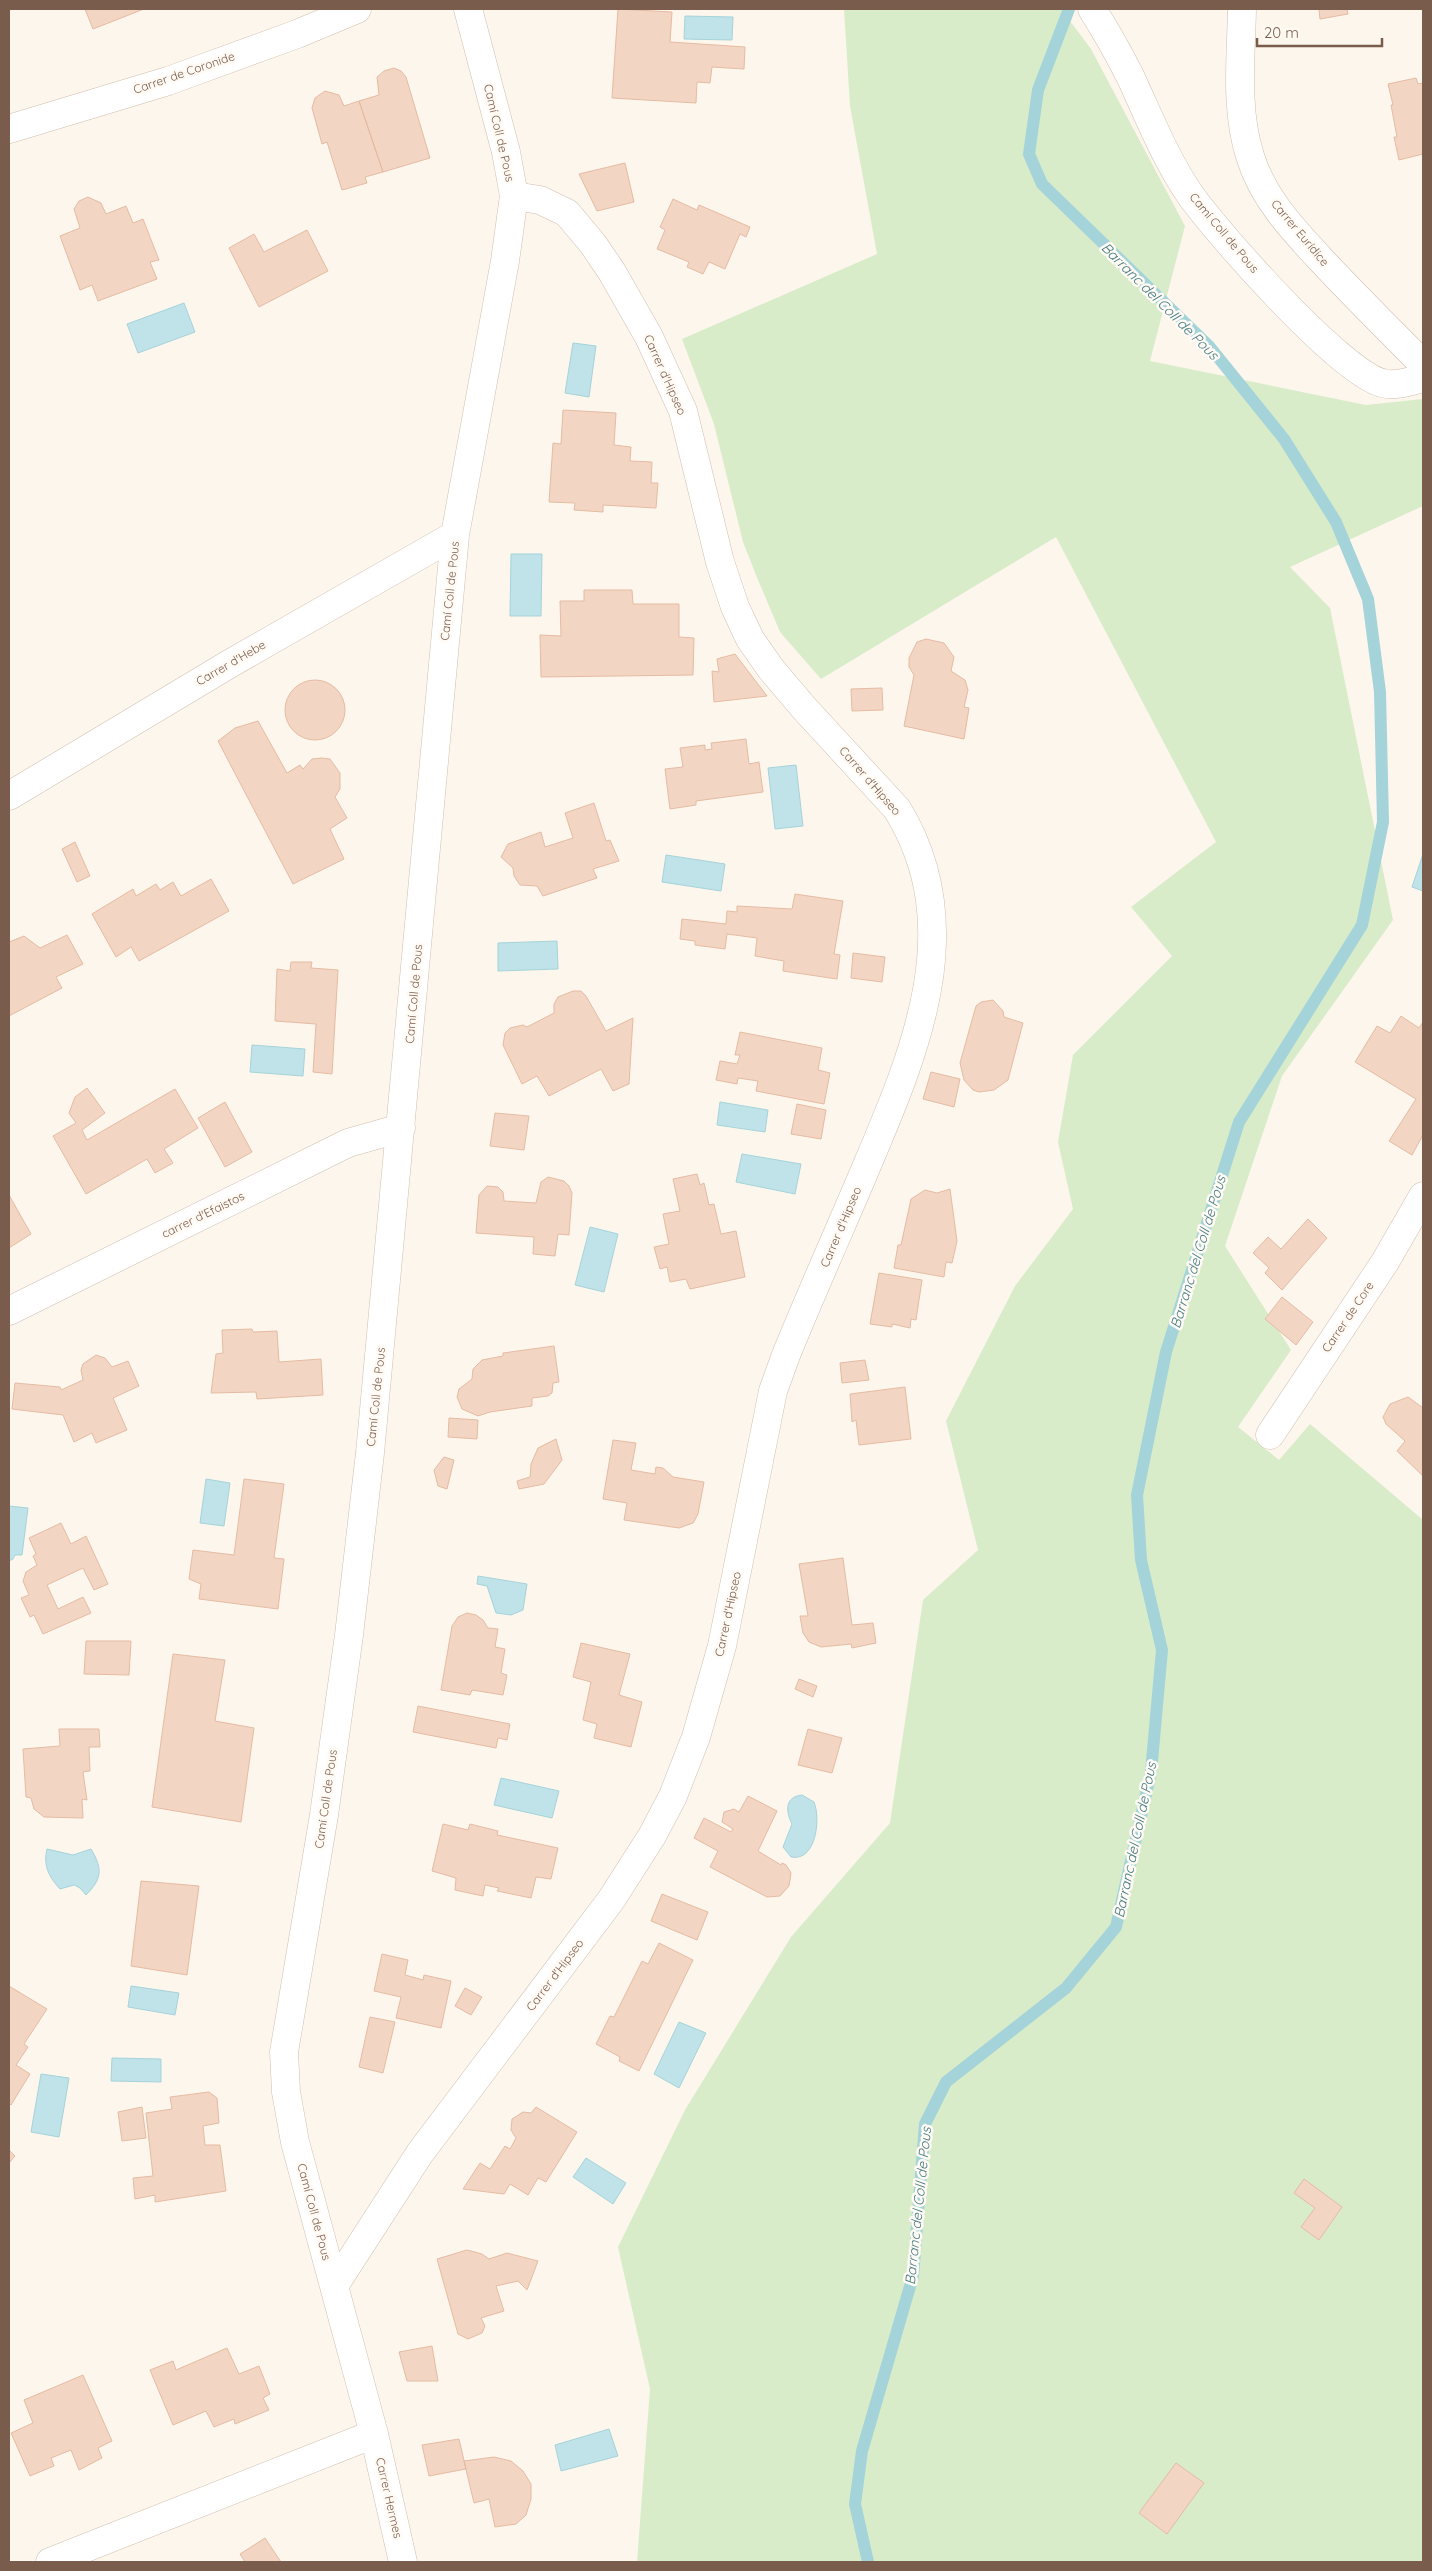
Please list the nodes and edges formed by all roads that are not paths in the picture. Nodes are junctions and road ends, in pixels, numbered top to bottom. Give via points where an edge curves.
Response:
1 (357, 9) edge
2 (468, 9) edge
3 (1092, 9) edge
4 (1242, 9) edge
5 (9, 129) edge
6 (514, 196) junction
7 (1423, 364) edge
8 (1423, 378) edge
9 (455, 535) junction
10 (9, 796) edge
11 (402, 1128) junction
12 (1423, 1196) edge
13 (9, 1311) edge
14 (1270, 1435) dead end
15 (334, 2286) junction
16 (374, 2434) junction
17 (50, 2562) edge
18 (403, 2562) edge

1 - 5 street, Carrer de Coronide via 168,81
2 - 6 street, Camí Coll de Pous via 506,152
3 - 8 street, Camí Coll de Pous via 1114,43 1156,133 1191,196 1236,251 1320,339 1368,376 1383,384
4 - 7 street, Carrer Eurídice via 1242,113 1250,156 1265,190 1308,246
6 - 9 street, Camí Coll de Pous
6 - 15 street, Carrer d'Hipseo via 540,200 567,213 607,265 649,337 683,411 720,562 735,607 750,638 771,669 897,809 908,827 919,852 932,904 931,962 914,1048 773,1391 722,1646 696,1737 674,1796 611,1900 420,2153
9 - 10 street, Carrer d'Hebe via 231,663
9 - 11 street, Camí Coll de Pous
11 - 13 street, carrer d'Efaistos via 348,1143
11 - 15 street, Camí Coll de Pous via 349,1635 324,1815 284,2052 286,2092 295,2142
12 - 14 street, Carrer de Core via 1385,1262
15 - 16 street, Camí Coll de Pous
16 - 17 street
16 - 18 street, Carrer Hermes

